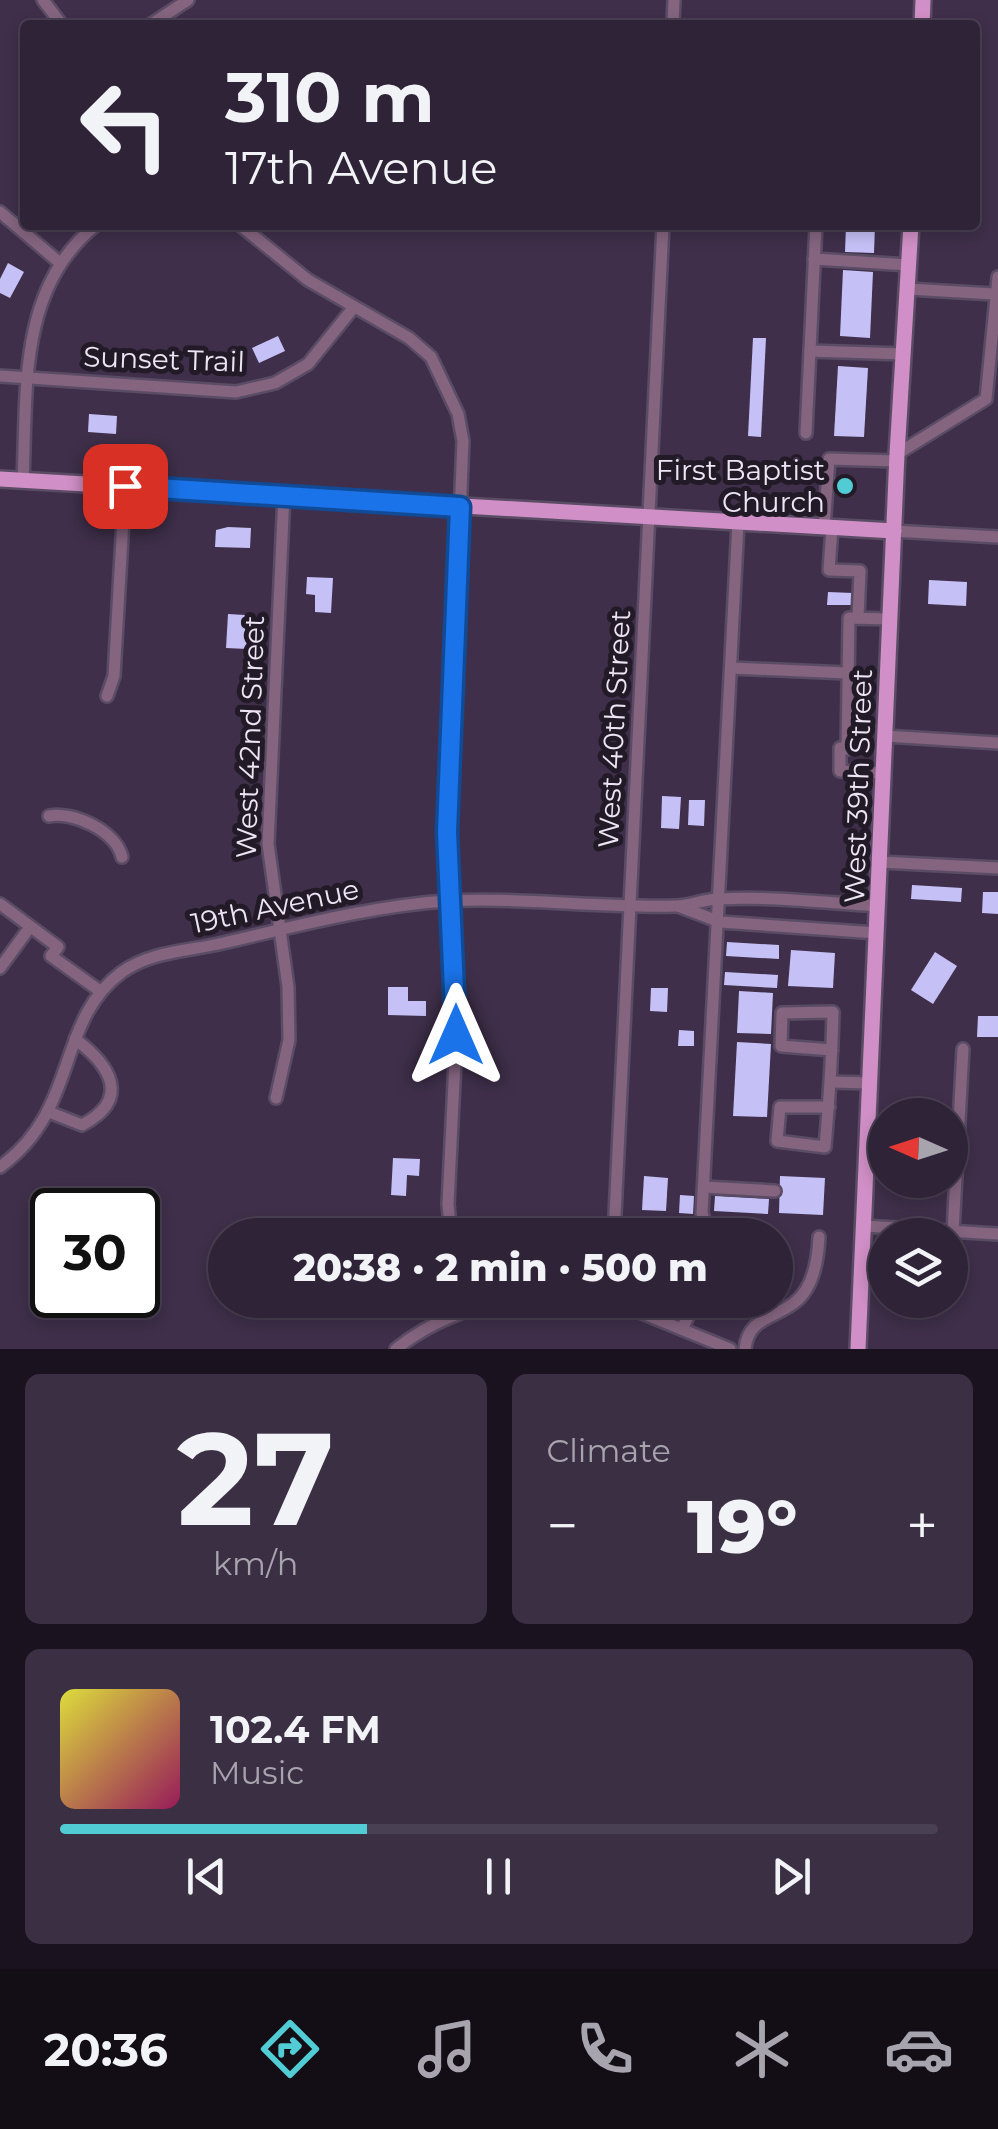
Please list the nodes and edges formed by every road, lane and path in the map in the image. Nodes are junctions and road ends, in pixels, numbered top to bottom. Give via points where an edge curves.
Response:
1 (43, 0) edge
2 (188, 0) edge
3 (58, 20) edge
4 (158, 20) edge
5 (0, 212) edge
6 (20, 229) edge
7 (21, 230) edge
8 (91, 230) edge
9 (246, 230) edge
10 (663, 230) edge
11 (816, 230) edge
12 (911, 230) edge
13 (814, 259) junction
14 (60, 263) junction
15 (909, 265) junction
16 (998, 277) edge
17 (908, 289) junction
18 (994, 294) junction
19 (354, 306) junction
20 (810, 351) junction
21 (904, 354) junction
22 (0, 376) edge
23 (28, 378) junction
24 (806, 434) dead end
25 (897, 457) junction
26 (0, 479) edge
27 (23, 480) junction
28 (125, 486) junction
29 (284, 494) junction
30 (460, 507) junction
31 (648, 518) junction
32 (738, 523) junction
33 (828, 528) junction
34 (894, 532) junction
35 (998, 537) edge
36 (858, 618) junction
37 (890, 619) junction
38 (732, 668) junction
39 (847, 674) junction
40 (107, 696) dead end
41 (885, 736) junction
42 (998, 743) edge
43 (883, 773) junction
44 (49, 816) dead end
45 (122, 857) dead end
46 (880, 862) junction
47 (998, 868) edge
48 (722, 898) junction
49 (448, 901) junction
50 (0, 904) edge
51 (630, 904) junction
52 (678, 906) junction
53 (879, 906) junction
54 (720, 922) junction
55 (30, 926) junction
56 (280, 929) junction
57 (877, 933) junction
58 (0, 968) edge
59 (100, 991) junction
60 (75, 1039) junction
61 (962, 1048) dead end
62 (832, 1050) junction
63 (831, 1082) junction
64 (870, 1083) junction
65 (276, 1098) dead end
66 (828, 1107) junction
67 (50, 1112) junction
68 (0, 1166) edge
69 (704, 1187) junction
70 (775, 1191) dead end
71 (449, 1218) edge
72 (615, 1218) edge
73 (703, 1218) edge
74 (954, 1218) edge
75 (864, 1226) junction
76 (868, 1226) edge
77 (968, 1232) edge
78 (998, 1234) edge
79 (819, 1237) dead end
80 (442, 1318) edge
81 (654, 1318) edge
82 (687, 1318) edge
83 (682, 1328) junction
84 (396, 1349) edge
85 (730, 1349) edge
86 (745, 1349) edge
87 (858, 1349) edge

1 - 3 street
2 - 4 street
5 - 6 street
7 - 14 street
8 - 14 street
9 - 19 street via 308,280
10 - 31 street, West 40th Street
11 - 13 street
12 - 15 main road, West 39th Street
13 - 15 street
13 - 20 street
14 - 23 street via 38,304
15 - 17 main road, West 39th Street
16 - 18 street
17 - 18 street
17 - 21 main road, West 39th Street
18 - 25 street via 986,399
19 - 23 street, Sunset Trail via 308,364 236,392
19 - 30 street via 409,338 440,374 463,441
20 - 21 street
20 - 24 street
21 - 25 main road, West 39th Street
22 - 23 street, Sunset Trail
23 - 27 street
25 - 33 street via 829,459
25 - 34 main road, West 39th Street
26 - 27 main road
27 - 28 main road
28 - 29 main road
28 - 40 street via 114,676
29 - 30 main road
29 - 56 street, West 42nd Street via 268,844
30 - 31 main road
30 - 49 street
31 - 32 main road
31 - 51 street, West 40th Street
32 - 33 main road
32 - 38 street
33 - 34 main road
33 - 36 street via 829,570 860,572
34 - 35 street
34 - 37 main road, West 39th Street
36 - 37 street
36 - 39 street via 849,618
37 - 41 main road, West 39th Street
38 - 39 street
38 - 48 street
39 - 43 street via 847,748 840,748 840,771
41 - 42 street
41 - 43 main road, West 39th Street
43 - 46 main road, West 39th Street
44 - 45 street via 74,816 114,841
46 - 47 street
46 - 53 main road, West 39th Street
48 - 52 street, 19th Avenue
48 - 53 street, 19th Avenue
48 - 54 street
49 - 51 street, 19th Avenue
49 - 56 street, 19th Avenue
49 - 71 street via 458,1001
50 - 55 street
51 - 52 street, 19th Avenue
51 - 72 street, West 40th Street
52 - 54 street, 19th Avenue
53 - 57 main road, West 39th Street
54 - 57 street, 19th Avenue
54 - 69 street
55 - 58 street
55 - 59 street via 58,947 50,956
56 - 59 street, 19th Avenue via 153,957
56 - 65 street, West 42nd Street via 289,1040
57 - 64 main road, West 39th Street
59 - 60 street, 19th Avenue
60 - 67 street, 19th Avenue
60 - 67 street via 112,1074 110,1094 99,1116 82,1126
61 - 74 street
62 - 62 street via 833,1012 782,1013 781,1046
62 - 63 street
63 - 64 street
63 - 66 street
64 - 75 main road, West 39th Street
66 - 66 street via 780,1106 777,1141 825,1147
67 - 68 street, 19th Avenue via 30,1142
69 - 70 street
69 - 73 street
75 - 76 street
75 - 87 main road, West 39th Street
77 - 78 street
79 - 86 street via 818,1256 797,1302 756,1322
80 - 84 street
81 - 83 street
82 - 83 street
83 - 85 street

